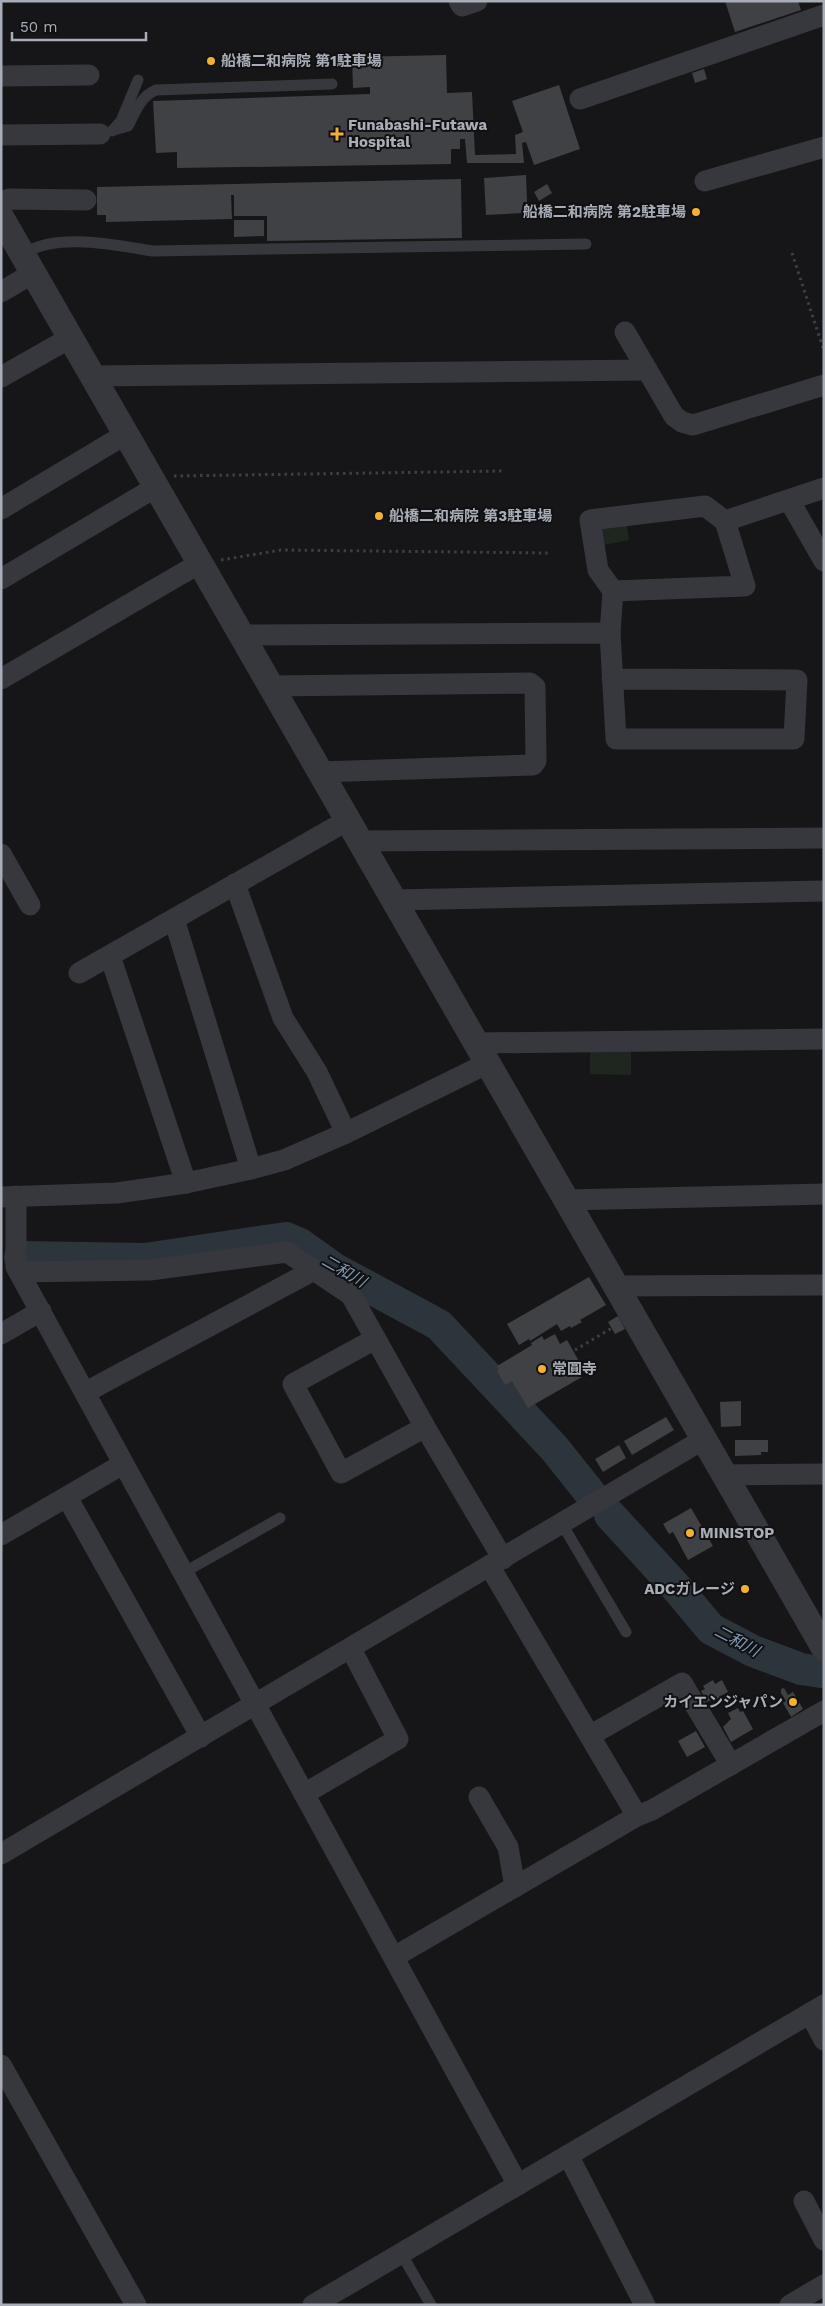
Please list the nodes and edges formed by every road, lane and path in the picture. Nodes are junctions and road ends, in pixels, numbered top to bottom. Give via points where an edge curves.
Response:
1 (459, 1) edge
2 (477, 1) edge
3 (824, 15) edge
4 (88, 75) dead end
5 (1, 76) edge
6 (138, 80) dead end
7 (332, 84) dead end
8 (580, 99) dead end
9 (107, 132) junction
10 (1, 135) edge
11 (824, 148) edge
12 (705, 181) dead end
13 (86, 200) dead end
14 (1, 203) edge
15 (1, 216) edge
16 (586, 244) dead end
17 (792, 253) dead end
18 (28, 263) junction
19 (1, 292) edge
20 (625, 332) dead end
21 (70, 338) junction
22 (824, 351) edge
23 (647, 370) junction
24 (92, 376) junction
25 (1, 377) edge
26 (824, 385) edge
27 (126, 434) junction
28 (503, 472) dead end
29 (153, 482) junction
30 (824, 488) edge
31 (789, 500) junction
32 (1, 509) edge
33 (725, 521) junction
34 (549, 554) dead end
35 (824, 561) edge
36 (200, 564) junction
37 (1, 579) edge
38 (613, 590) junction
39 (610, 633) junction
40 (242, 635) junction
41 (1, 679) edge
42 (612, 679) junction
43 (271, 686) junction
44 (320, 772) junction
45 (354, 830) junction
46 (824, 838) edge
47 (1, 854) edge
48 (235, 884) junction
49 (824, 891) edge
50 (394, 900) junction
51 (30, 905) dead end
52 (174, 919) junction
53 (110, 956) junction
54 (79, 973) dead end
55 (824, 1040) edge
56 (482, 1053) junction
57 (346, 1133) junction
58 (251, 1169) junction
59 (186, 1183) junction
60 (824, 1194) edge
61 (8, 1197) edge
62 (566, 1200) junction
63 (17, 1262) junction
64 (314, 1270) junction
65 (824, 1285) edge
66 (616, 1286) junction
67 (41, 1311) junction
68 (612, 1328) dead end
69 (1, 1334) edge
70 (375, 1339) junction
71 (574, 1350) dead end
72 (86, 1392) junction
73 (425, 1427) junction
74 (704, 1439) junction
75 (124, 1464) junction
76 (824, 1474) edge
77 (724, 1475) junction
78 (67, 1497) junction
79 (280, 1518) dead end
80 (562, 1524) junction
81 (1, 1535) edge
82 (497, 1563) junction
83 (183, 1573) junction
84 (626, 1632) dead end
85 (824, 1648) edge
86 (351, 1649) junction
87 (256, 1705) junction
88 (824, 1711) edge
89 (591, 1735) junction
90 (201, 1737) junction
91 (731, 1765) junction
92 (304, 1794) junction
93 (479, 1797) dead end
94 (637, 1816) junction
95 (1, 1854) edge
96 (515, 1887) junction
97 (394, 1957) junction
98 (817, 2009) edge
99 (824, 2040) edge
100 (1, 2065) edge
101 (568, 2155) junction
102 (518, 2184) junction
103 (804, 2201) dead end
104 (824, 2240) edge
105 (401, 2253) junction
106 (824, 2285) edge
107 (136, 2305) edge
108 (313, 2305) edge
109 (431, 2305) edge
110 (645, 2305) edge
111 (790, 2305) edge

1 - 2 street via 462,6
3 - 8 street
4 - 5 street
6 - 9 lane via 120,121
7 - 9 lane via 156,90 141,100 128,126
9 - 10 street
11 - 12 street
13 - 14 street via 9,199
15 - 18 street
16 - 18 lane via 153,251 111,244 47,242 33,247
17 - 22 path
18 - 19 street
18 - 21 street
20 - 23 street
21 - 24 street
21 - 25 street
23 - 24 street
23 - 26 street via 674,416 693,425
24 - 27 street
27 - 29 street
27 - 32 street
28 - 29 path
29 - 36 street
29 - 37 street
30 - 31 street
31 - 33 street
31 - 35 street
33 - 38 street via 745,586
33 - 38 street via 705,506 590,520 598,570
34 - 36 path via 281,550
36 - 40 street
36 - 41 street
38 - 39 street
39 - 40 street
39 - 42 street
40 - 43 street
42 - 42 street via 616,739 794,739 797,680
43 - 44 street
43 - 44 street via 530,683 535,687 536,761 533,765
44 - 45 street
45 - 46 street
45 - 48 street
45 - 50 street
47 - 51 street
48 - 52 street
48 - 57 street via 283,1018 317,1072
49 - 50 street
50 - 56 street
52 - 53 street
52 - 58 street
53 - 54 street
53 - 59 street
55 - 56 street
56 - 57 street
56 - 62 street
57 - 58 street via 284,1160
58 - 59 street
59 - 61 street via 117,1193
60 - 62 street
61 - 63 street
62 - 66 street
63 - 64 street via 150,1270 287,1252
63 - 67 street
64 - 70 street via 351,1295
64 - 72 street
65 - 66 street
66 - 74 street
67 - 69 street
67 - 72 street
68 - 71 path
70 - 73 street
70 - 73 street via 293,1384 341,1473
72 - 75 street
73 - 82 street
74 - 77 street
74 - 80 street
75 - 78 street
75 - 83 street
76 - 77 street
77 - 85 street
78 - 81 street
78 - 90 street
79 - 83 lane
80 - 82 street
80 - 84 lane
82 - 86 street
82 - 89 street
83 - 87 street
86 - 87 street
86 - 92 street via 398,1739
87 - 90 street
87 - 92 street
88 - 91 street
89 - 91 street via 682,1684
89 - 94 street
90 - 95 street
91 - 94 street
92 - 97 street
93 - 96 street via 508,1847
94 - 96 street
96 - 97 street
97 - 102 street
98 - 99 street
98 - 101 street
100 - 107 street
101 - 102 street
101 - 110 street
102 - 105 street
103 - 104 street
105 - 108 street
105 - 109 lane
106 - 111 street

